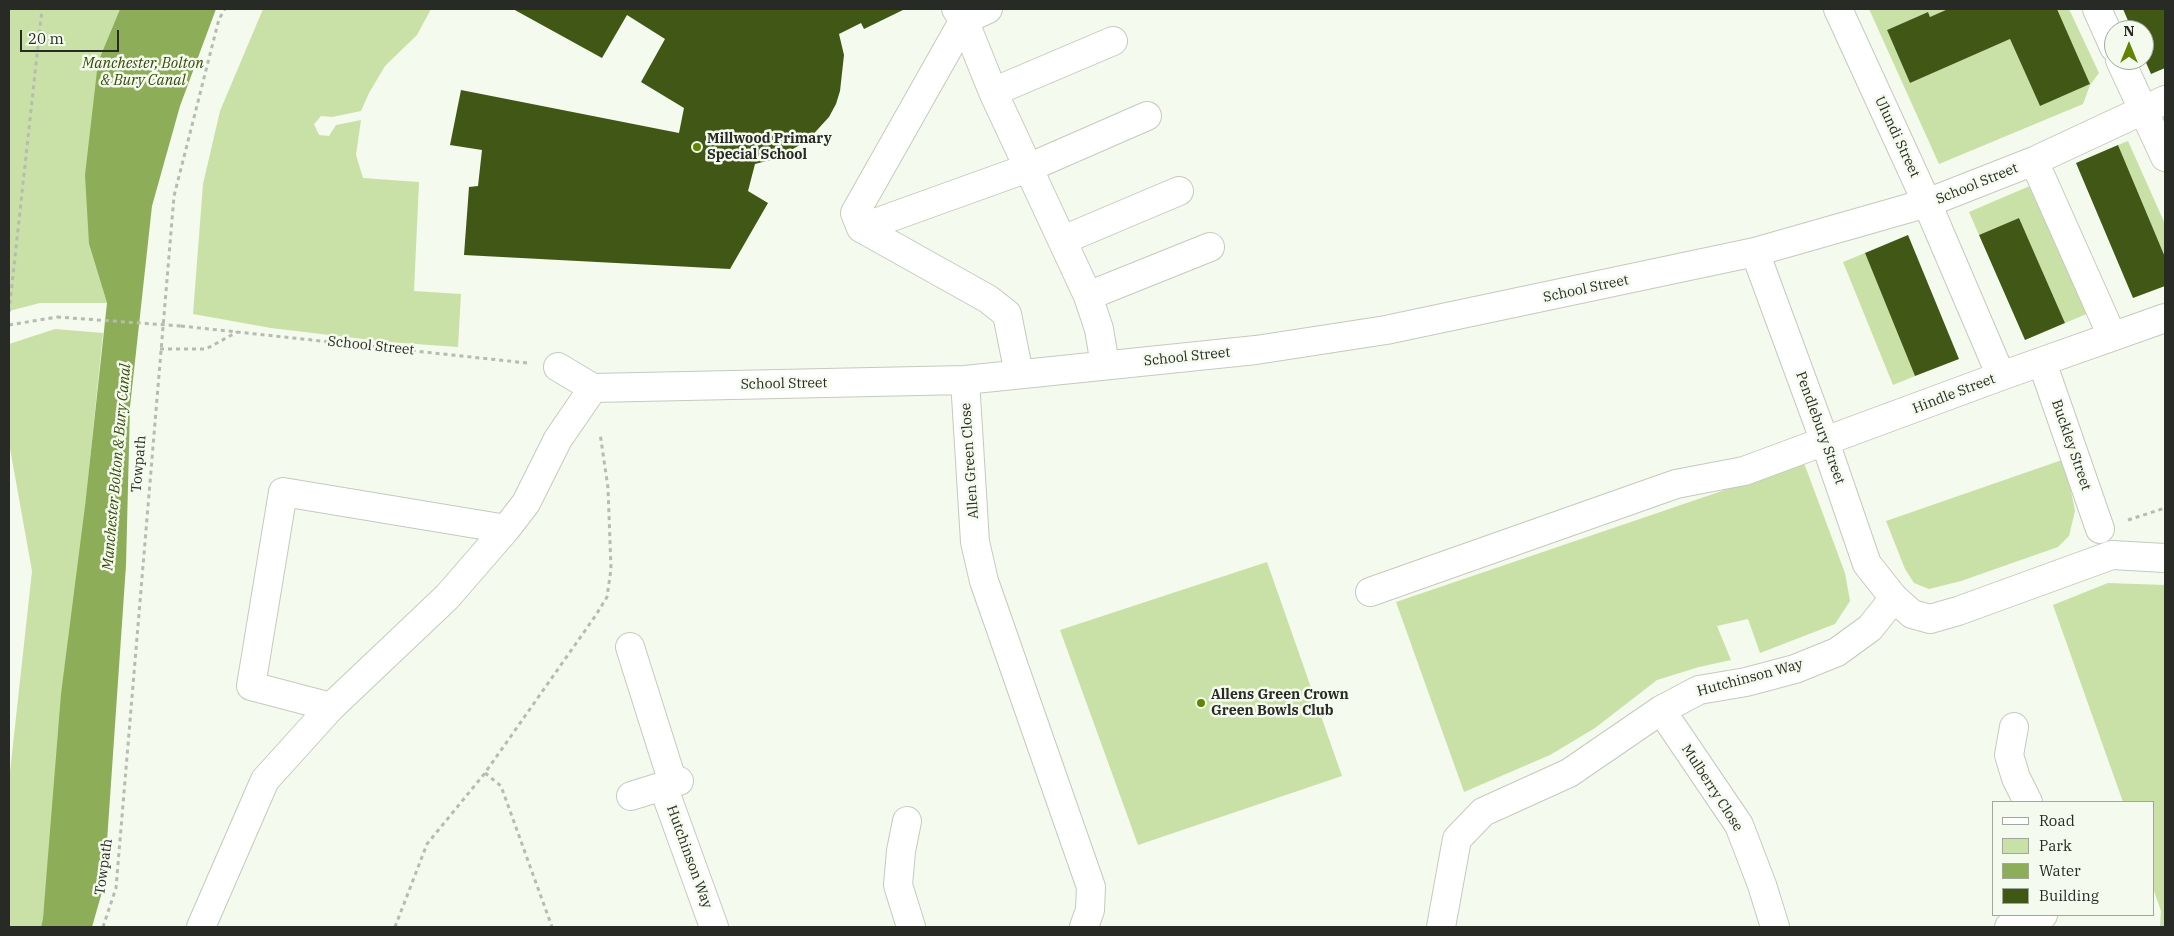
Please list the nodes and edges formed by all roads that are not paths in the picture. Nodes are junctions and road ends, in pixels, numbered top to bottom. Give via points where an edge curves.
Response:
1 (1838, 9) edge
2 (2097, 9) edge
3 (969, 12) edge
4 (2104, 24) edge
5 (1113, 41) dead end
6 (2128, 70) edge
7 (993, 92) junction
8 (2154, 105) edge
9 (1147, 116) dead end
10 (2165, 157) edge
11 (2034, 161) junction
12 (1028, 168) junction
13 (1179, 191) dead end
14 (1927, 204) junction
15 (861, 228) junction
16 (1063, 240) junction
17 (1210, 247) dead end
18 (1755, 252) junction
19 (1088, 296) junction
20 (2165, 318) edge
21 (2112, 336) junction
22 (2042, 362) junction
23 (558, 366) road end
24 (1105, 366) junction
25 (1019, 374) junction
26 (2001, 376) junction
27 (965, 380) junction
28 (593, 388) junction
29 (1825, 442) junction
30 (506, 528) junction
31 (2100, 528) road end
32 (2165, 558) edge
33 (1370, 592) dead end
34 (1894, 598) junction
35 (630, 647) dead end
36 (331, 707) junction
37 (1661, 710) junction
38 (2014, 727) dead end
39 (675, 782) junction
40 (631, 796) dead end
41 (2028, 801) edge
42 (907, 821) dead end
43 (2041, 916) edge
44 (201, 927) edge
45 (714, 927) edge
46 (911, 927) edge
47 (1084, 927) edge
48 (1440, 927) edge
49 (1775, 927) edge
50 (2009, 927) edge

1 - 14 street, Ulundi Street
2 - 4 street
3 - 7 street
3 - 15 street via 855,213
5 - 7 street
6 - 8 street
7 - 12 street
8 - 10 street
8 - 11 street, School Street
9 - 12 street
11 - 14 street, School Street
11 - 21 street
12 - 15 street
12 - 16 street
13 - 16 street
14 - 18 street, School Street
14 - 26 street, Ulundi Street
15 - 25 street via 988,299 1007,314
16 - 19 street
17 - 19 street
18 - 24 street, School Street via 1386,330 1256,350
18 - 29 street, Pendlebury Street
19 - 24 street via 1099,329
20 - 21 street, Hindle Street
21 - 22 street, Hindle Street
22 - 26 street, Hindle Street
22 - 31 street, Buckley Street
23 - 28 street
24 - 25 street, School Street
25 - 27 street, School Street
26 - 29 street, Hindle Street
27 - 28 street, School Street
27 - 47 street, Allen Green Close via 975,542 984,581 1091,887 1090,910
28 - 30 street via 558,439 526,503
29 - 33 street, Hindle Street via 1744,471 1676,484
29 - 34 street, Pendlebury Street via 1867,564
30 - 36 street via 447,597
30 - 36 street via 283,492 251,686
32 - 34 street via 2112,555 1958,612 1930,619 1912,614
34 - 37 street, Hutchinson Way via 1870,628 1836,652 1746,682 1698,690
35 - 39 street, Hutchinson Way
36 - 44 street via 265,780
37 - 48 street, Hutchinson Way via 1569,774 1483,812 1457,839
37 - 49 street, Mulberry Close via 1739,824
38 - 41 street via 2010,755 2016,778
39 - 40 street
39 - 45 street, Hutchinson Way
42 - 46 street via 898,886
43 - 50 street

